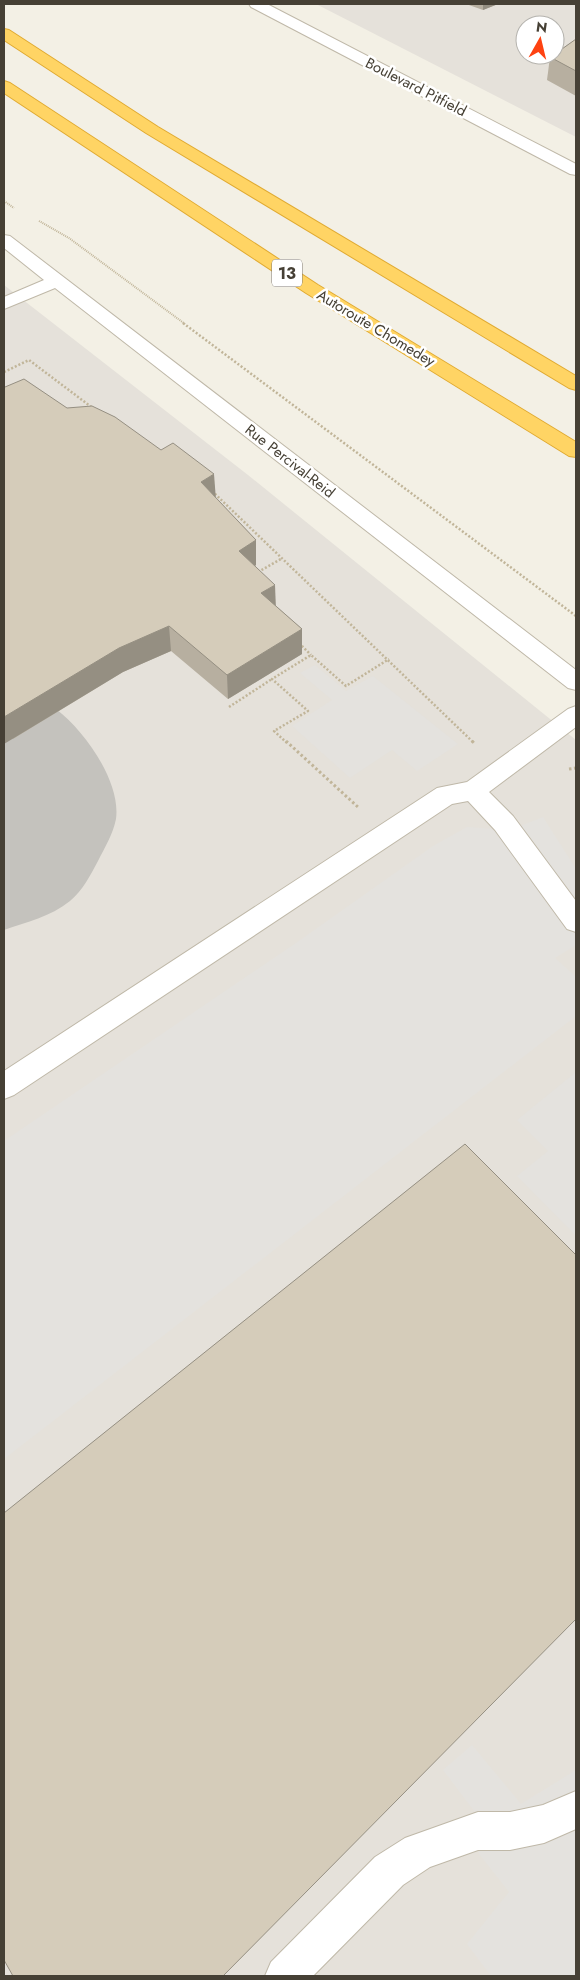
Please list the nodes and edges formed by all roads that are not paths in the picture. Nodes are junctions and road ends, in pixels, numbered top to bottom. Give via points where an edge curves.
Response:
1 (256, 4) edge
2 (4, 33) edge
3 (4, 86) edge
4 (576, 170) edge
5 (4, 240) edge
6 (57, 281) junction
7 (4, 304) edge
8 (576, 384) edge
9 (576, 451) edge
10 (576, 682) edge
11 (576, 715) edge
12 (473, 791) junction
13 (576, 921) edge
14 (4, 1086) edge
15 (576, 1810) edge
16 (285, 1976) edge

1 - 4 street, Boulevard Pitfield
2 - 8 highway via 152,130
3 - 9 highway, Autoroute Chomedey / 13 via 304,284
5 - 6 street, Rue Percival-Reid
6 - 7 street
6 - 10 street, Rue Percival-Reid
11 - 12 street
12 - 13 street via 504,823
12 - 14 street via 446,795
15 - 16 street via 544,1824 510,1831 478,1831 419,1852 389,1871

